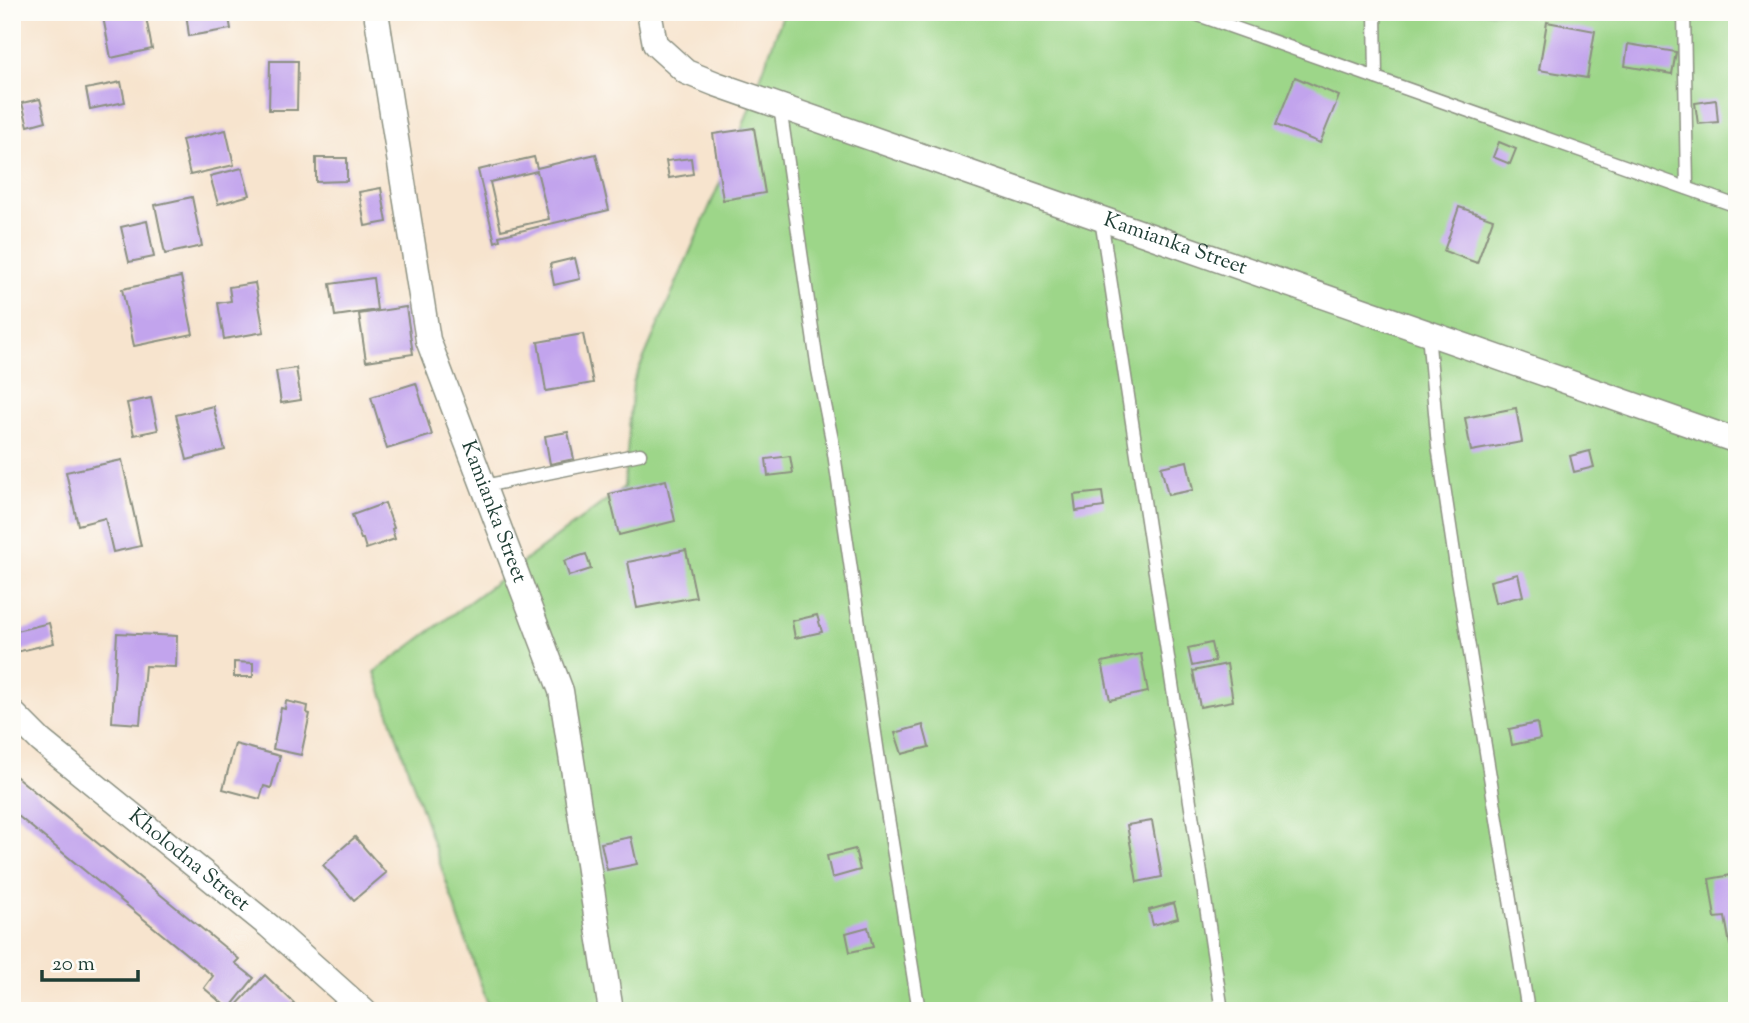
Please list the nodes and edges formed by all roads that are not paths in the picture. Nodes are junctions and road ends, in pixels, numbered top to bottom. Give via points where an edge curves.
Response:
1 (376, 12) edge
2 (649, 12) edge
3 (1190, 12) edge
4 (1375, 12) edge
5 (1684, 12) edge
6 (1376, 78) junction
7 (780, 107) junction
8 (1687, 188) junction
9 (1737, 206) edge
10 (1101, 219) junction
11 (1428, 333) junction
12 (1737, 441) edge
13 (640, 454) dead end
14 (484, 486) junction
15 (12, 712) edge
16 (349, 1006) edge
17 (611, 1011) edge
18 (919, 1011) edge
19 (1222, 1011) edge
20 (1528, 1011) edge

1 - 14 street, Kamianka Street via 428,340
2 - 7 street, Kamianka Street via 654,44 686,72
3 - 6 lane
4 - 6 lane
5 - 8 lane
6 - 8 lane
7 - 10 street, Kamianka Street
7 - 18 lane
8 - 9 lane
10 - 11 street, Kamianka Street
10 - 19 lane
11 - 12 street, Kamianka Street
11 - 20 lane via 1459,587
13 - 14 lane
14 - 17 street, Kamianka Street via 561,691
15 - 16 street, Kholodna Street via 41,741 269,926

